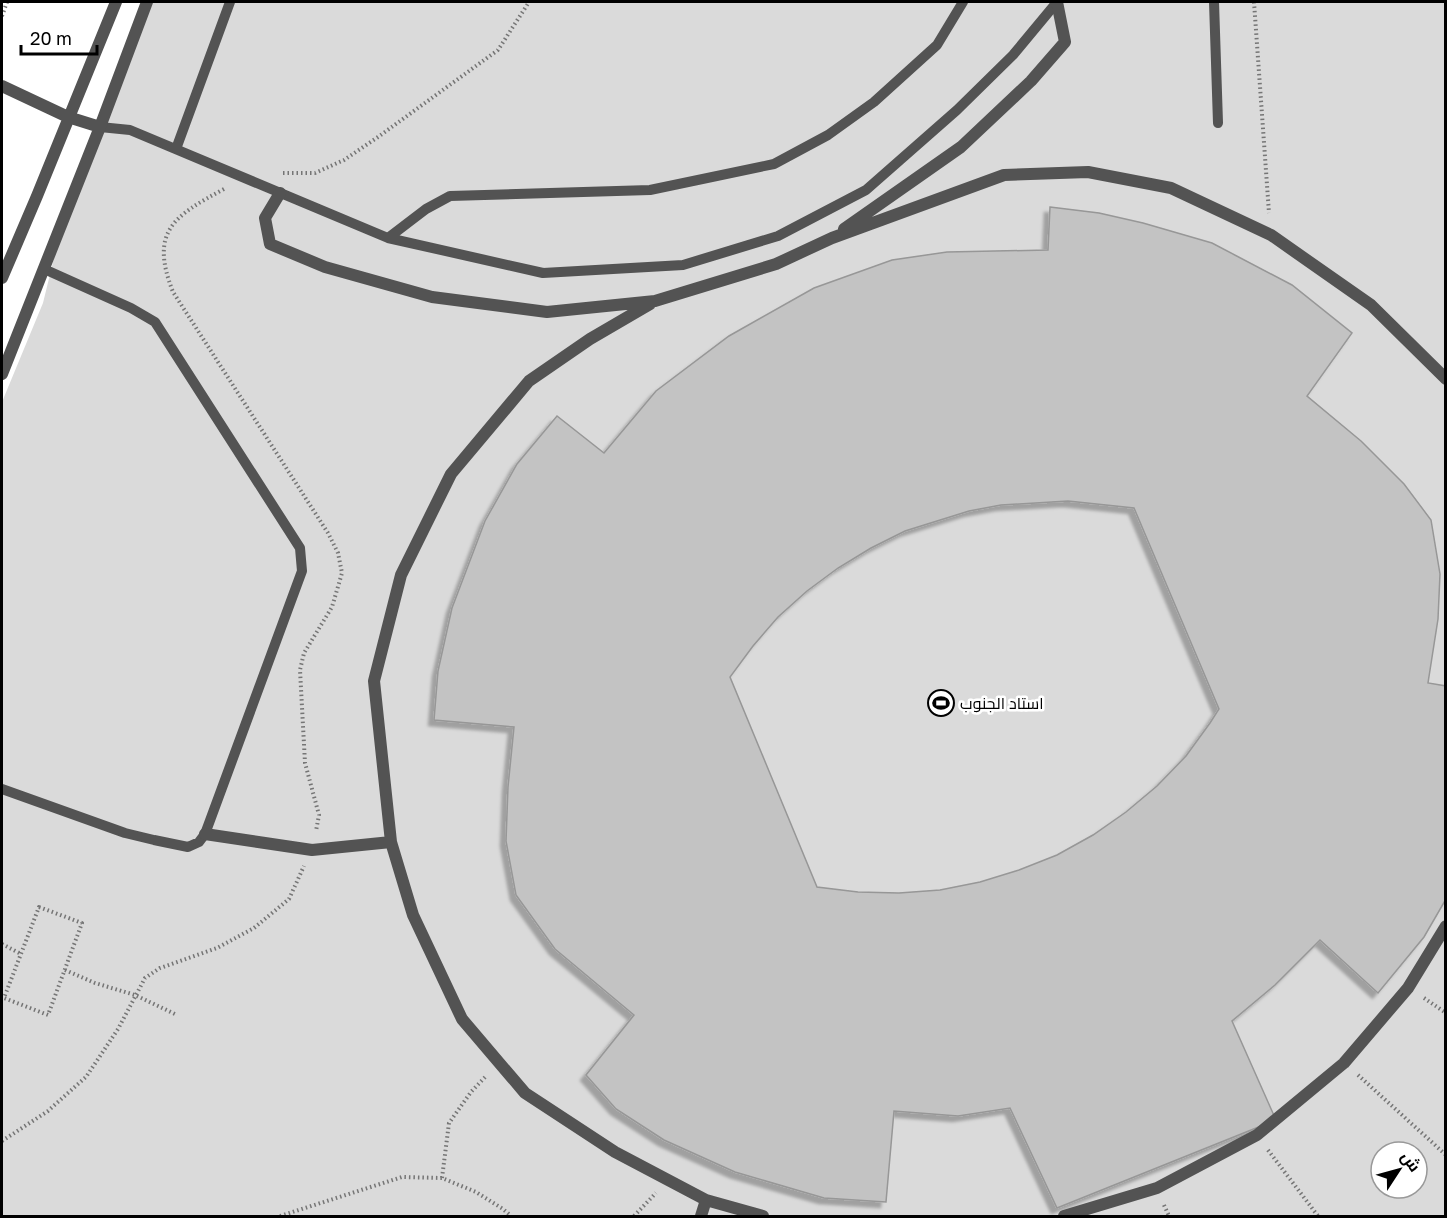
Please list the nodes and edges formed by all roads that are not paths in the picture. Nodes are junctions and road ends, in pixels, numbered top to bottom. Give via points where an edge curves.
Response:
1 (116, 2) edge
2 (147, 2) edge
3 (230, 2) edge
4 (963, 2) edge
5 (1056, 2) edge
6 (1214, 2) edge
7 (2, 86) edge
8 (68, 117) junction
9 (1218, 123) dead end
10 (100, 127) junction
11 (176, 149) junction
12 (280, 193) junction
13 (388, 238) junction
14 (832, 238) junction
15 (44, 269) junction
16 (2, 279) edge
17 (655, 302) junction
18 (2, 374) edge
19 (1446, 379) edge
20 (2, 789) edge
21 (205, 834) junction
22 (391, 842) junction
23 (1446, 926) edge
24 (706, 1200) junction
25 (701, 1216) edge
26 (763, 1216) edge
27 (1064, 1216) edge

1 - 8 street
2 - 10 street
3 - 11 lane
4 - 13 lane via 937,45 874,102 828,135 774,164 650,190 450,196
5 - 13 lane via 998,71 866,190 778,236 683,265 543,273
5 - 14 street via 1065,42 1031,81 961,147
6 - 9 lane
7 - 8 street
8 - 10 street
8 - 16 street
10 - 11 lane via 130,130
10 - 15 street
11 - 12 lane
12 - 13 lane
12 - 17 street via 265,218 270,244 325,267 432,297 547,312
14 - 17 street via 776,264
14 - 19 street via 1005,175 1088,172 1171,188 1271,236 1371,305
15 - 18 street
15 - 21 lane via 155,322 300,548 303,571
17 - 22 street via 590,339 529,381 451,474 401,575 374,681
20 - 21 lane via 154,840 188,847
21 - 22 street via 312,850
22 - 24 street via 413,915 462,1019 525,1093 615,1152
23 - 27 street via 1408,988 1344,1063 1257,1135 1157,1188
24 - 25 street
24 - 26 street

